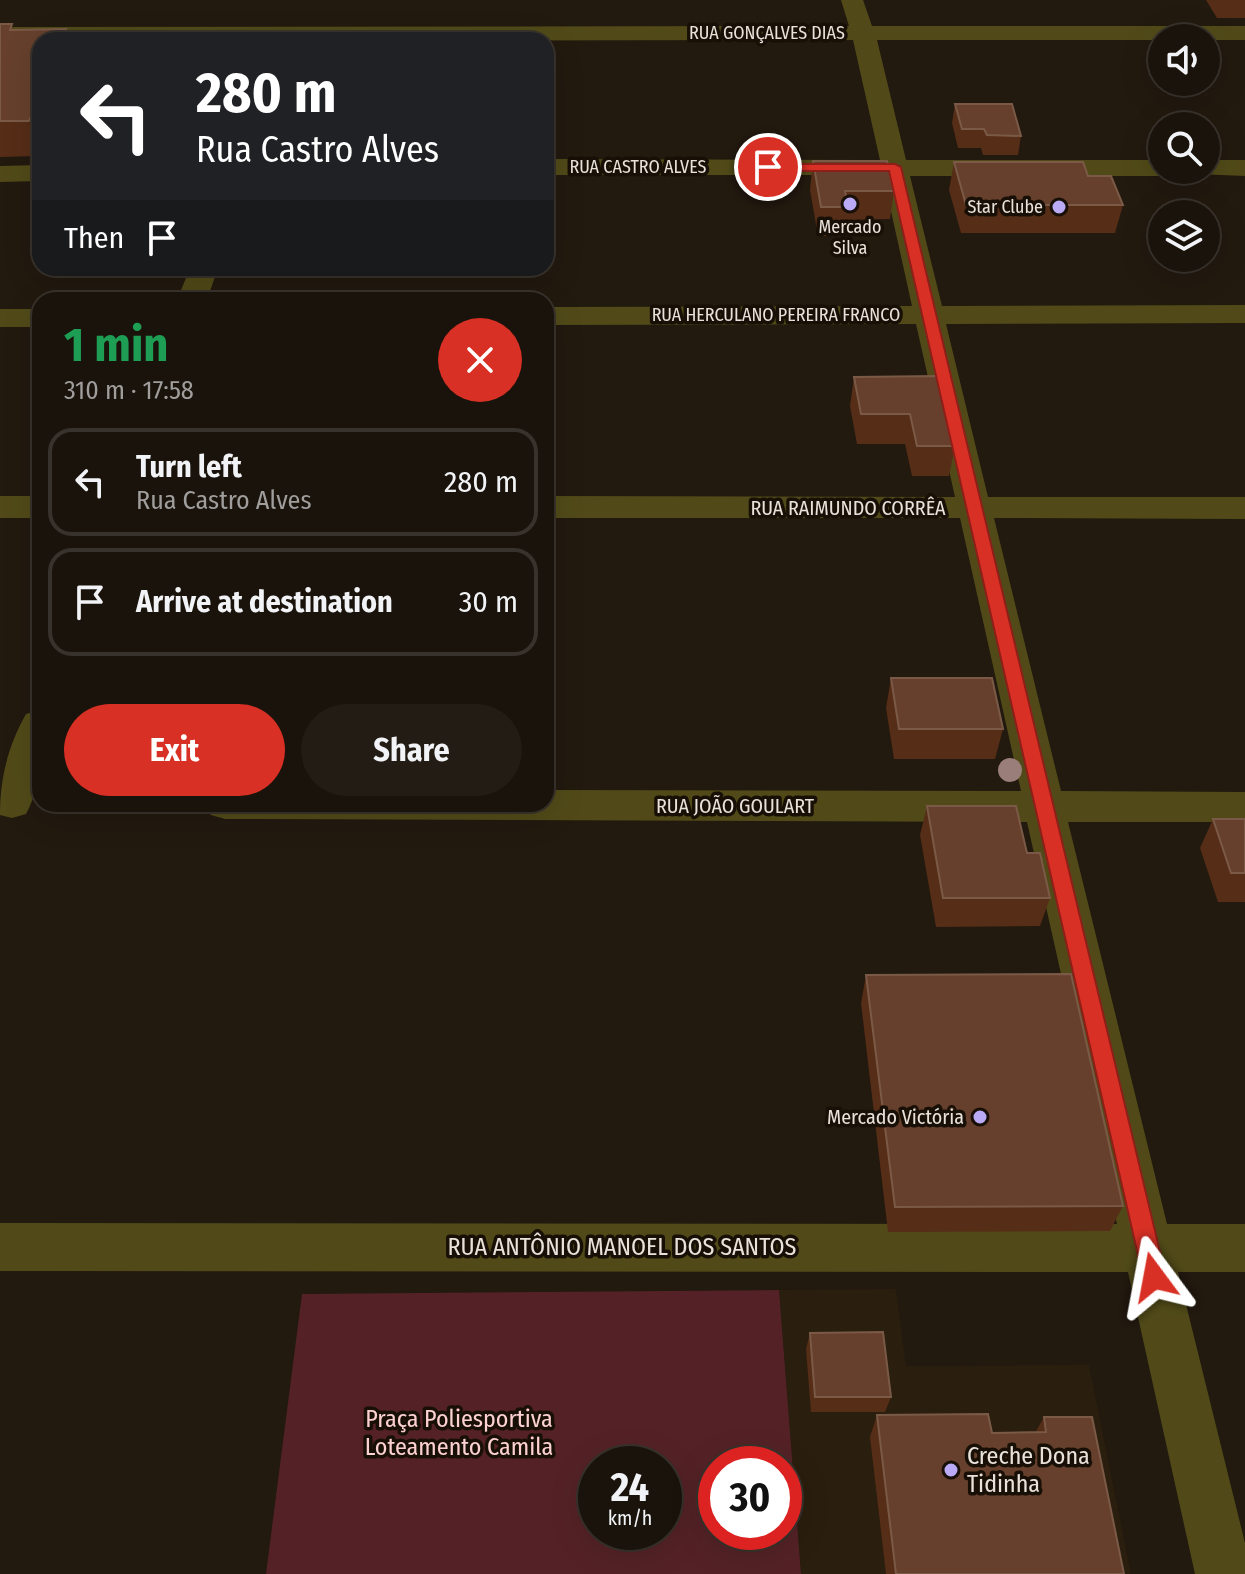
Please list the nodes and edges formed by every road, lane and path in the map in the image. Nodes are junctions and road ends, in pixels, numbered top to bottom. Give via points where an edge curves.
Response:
1 (1197, 11) dead end
2 (858, 16) edge
3 (1205, 24) edge
4 (291, 28) edge
5 (1148, 30) edge
6 (97, 32) edge
7 (32, 33) edge
8 (1220, 33) edge
9 (1245, 33) edge
10 (0, 34) edge
11 (554, 167) edge
12 (895, 167) junction
13 (1148, 168) edge
14 (1220, 168) edge
15 (1245, 168) edge
16 (32, 173) edge
17 (0, 174) edge
18 (1245, 314) edge
19 (929, 315) junction
20 (554, 316) edge
21 (0, 318) edge
22 (32, 318) edge
23 (0, 507) edge
24 (32, 507) edge
25 (554, 507) edge
26 (974, 508) junction
27 (1245, 508) edge
28 (32, 751) edge
29 (17, 803) edge
30 (554, 805) edge
31 (1044, 807) junction
32 (1245, 807) edge
33 (0, 1247) edge
34 (1147, 1248) junction
35 (1245, 1248) edge
36 (1224, 1574) edge

1 - 3 street
2 - 4 street, RUA GONÇALVES DIAS
2 - 5 street, RUA GONÇALVES DIAS
2 - 12 street
4 - 6 street, RUA GONÇALVES DIAS
7 - 10 street, RUA GONÇALVES DIAS
8 - 9 street, RUA GONÇALVES DIAS
11 - 12 street, RUA CASTRO ALVES
12 - 13 street, RUA CASTRO ALVES
12 - 19 street
14 - 15 street
16 - 17 street
18 - 19 street, RUA HERCULANO PEREIRA FRANCO
19 - 20 street, RUA HERCULANO PEREIRA FRANCO
19 - 26 street
21 - 22 street
23 - 24 street
25 - 26 street, RUA RAIMUNDO CORRÊA
26 - 27 street, RUA RAIMUNDO CORRÊA
26 - 31 street
28 - 29 street
30 - 31 street, RUA JOÃO GOULART
31 - 32 street, RUA JOÃO GOULART
31 - 34 street
33 - 34 street, RUA ANTÔNIO MANOEL DOS SANTOS
34 - 35 street, RUA ANTÔNIO MANOEL DOS SANTOS
34 - 36 street

